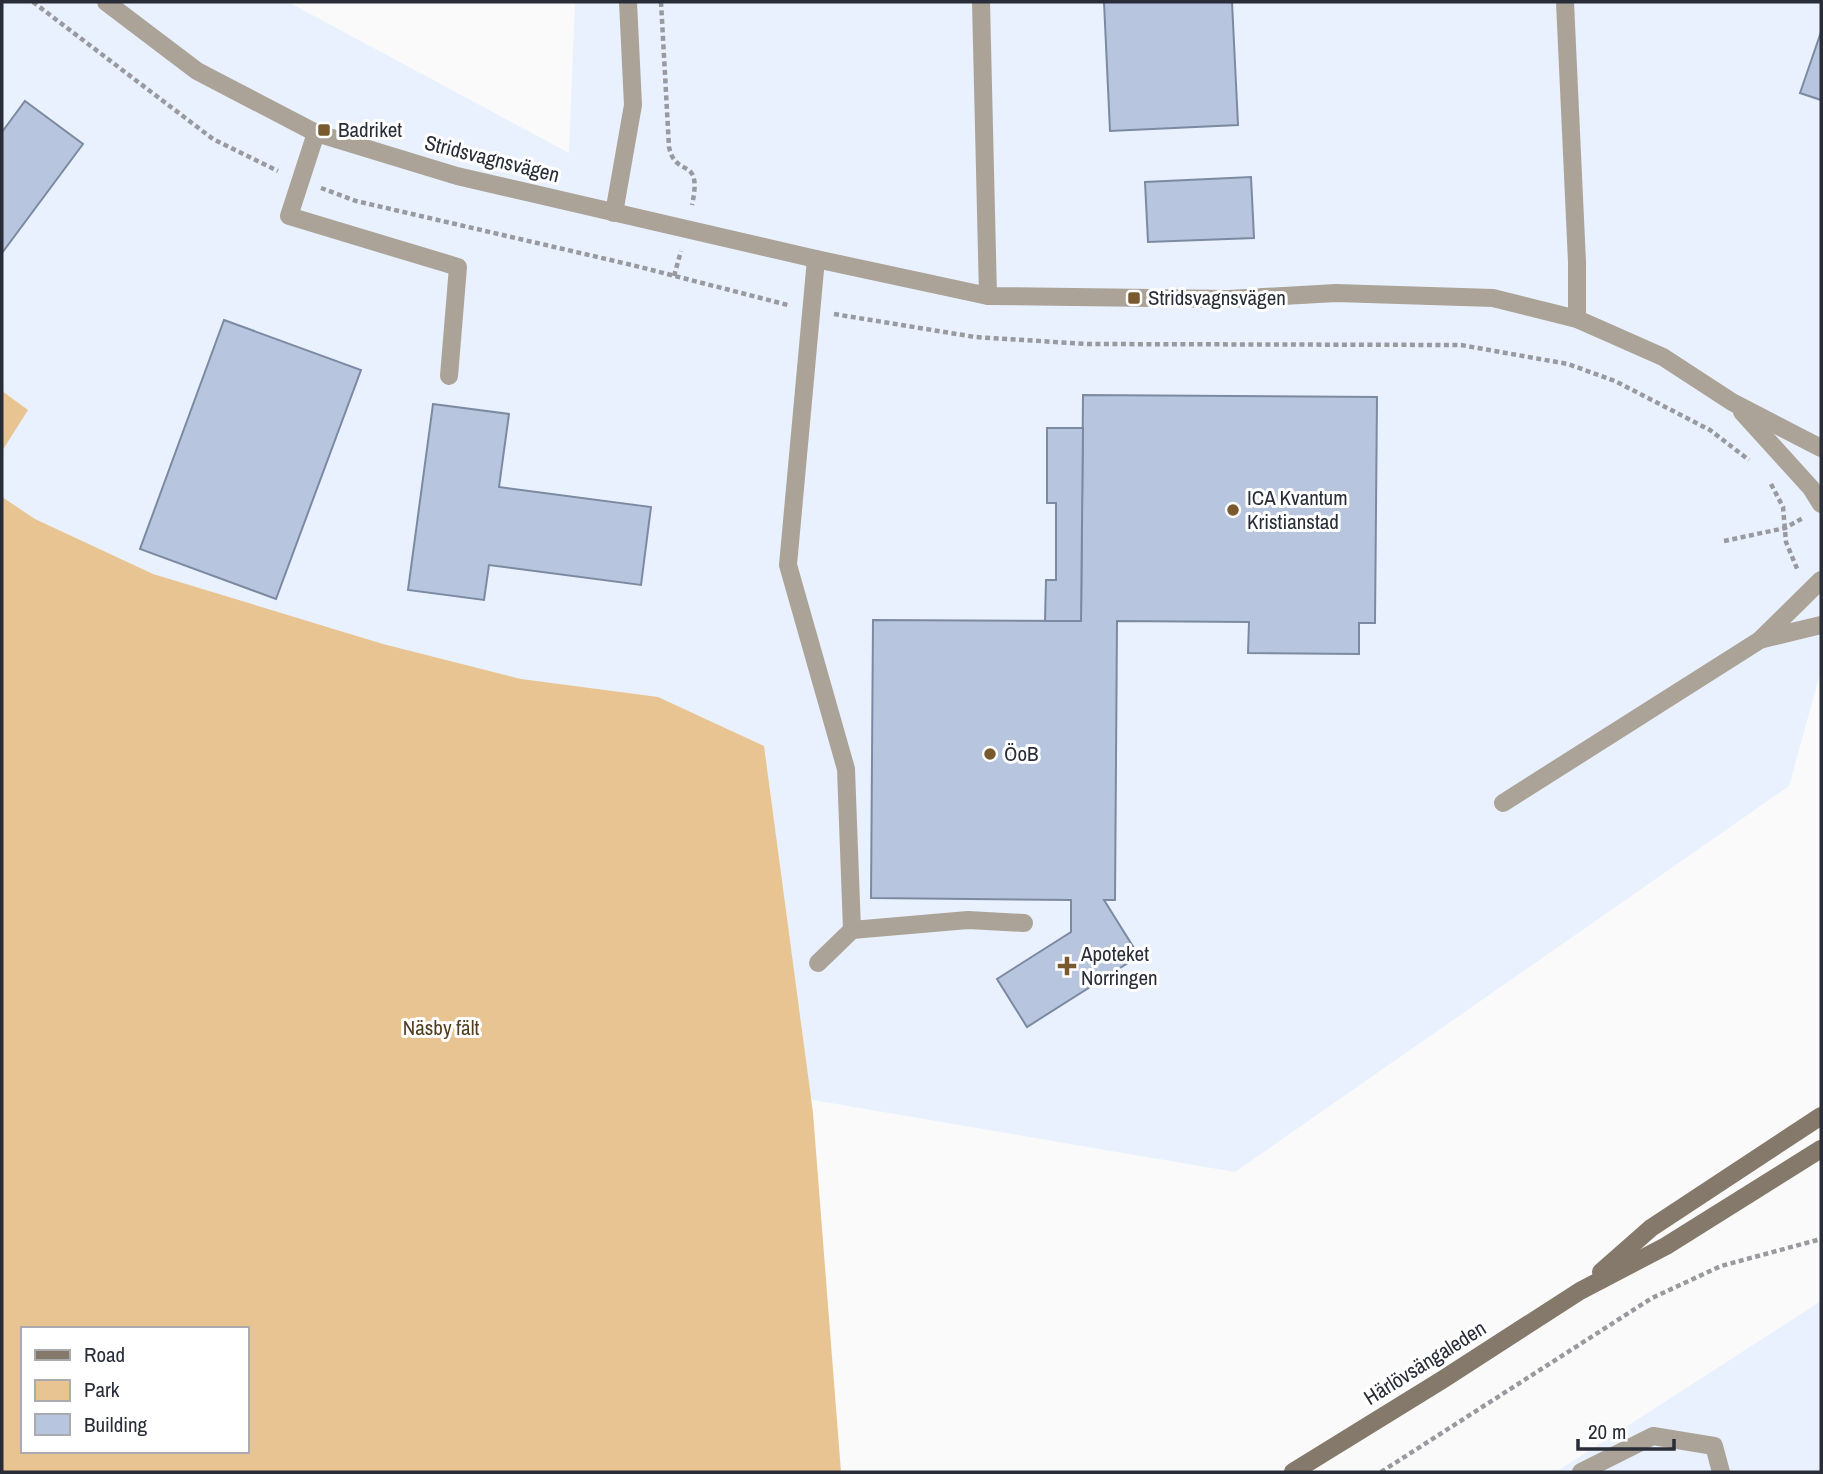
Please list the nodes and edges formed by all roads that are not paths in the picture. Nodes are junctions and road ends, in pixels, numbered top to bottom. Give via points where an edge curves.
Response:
1 (106, 2) edge
2 (628, 2) edge
3 (981, 2) edge
4 (1565, 2) edge
5 (316, 133) junction
6 (614, 213) junction
7 (816, 259) junction
8 (988, 296) junction
9 (1577, 318) junction
10 (449, 376) dead end
11 (1732, 402) junction
12 (1821, 448) edge
13 (1817, 508) edge
14 (1821, 580) edge
15 (1821, 625) edge
16 (1760, 640) junction
17 (1503, 803) dead end
18 (1024, 923) dead end
19 (852, 930) junction
20 (818, 963) dead end
21 (1821, 1116) edge
22 (1821, 1149) edge
23 (1580, 1291) junction
24 (1293, 1472) edge
25 (1581, 1472) edge
26 (1721, 1472) edge

1 - 5 street, Stridsvagnsvägen via 197,71
2 - 6 street via 633,106
3 - 8 street
4 - 9 street
5 - 6 street, Stridsvagnsvägen via 457,176
5 - 10 street via 289,216 458,267
6 - 7 street, Stridsvagnsvägen
7 - 8 street, Stridsvagnsvägen
7 - 19 street via 788,565 846,769
8 - 9 street, Stridsvagnsvägen via 1229,299 1336,293 1493,298
9 - 11 street, Stridsvagnsvägen via 1663,357
11 - 12 street, Stridsvagnsvägen
11 - 13 street, Stridsvagnsvägen via 1811,488
14 - 16 street
15 - 16 street
16 - 17 street
18 - 19 street via 968,920
19 - 20 street
21 - 23 main road, Härlövsängaleden via 1651,1228
22 - 23 main road, Härlövsängaleden via 1666,1246
23 - 24 main road, Härlövsängaleden
25 - 26 street via 1653,1436 1714,1446

